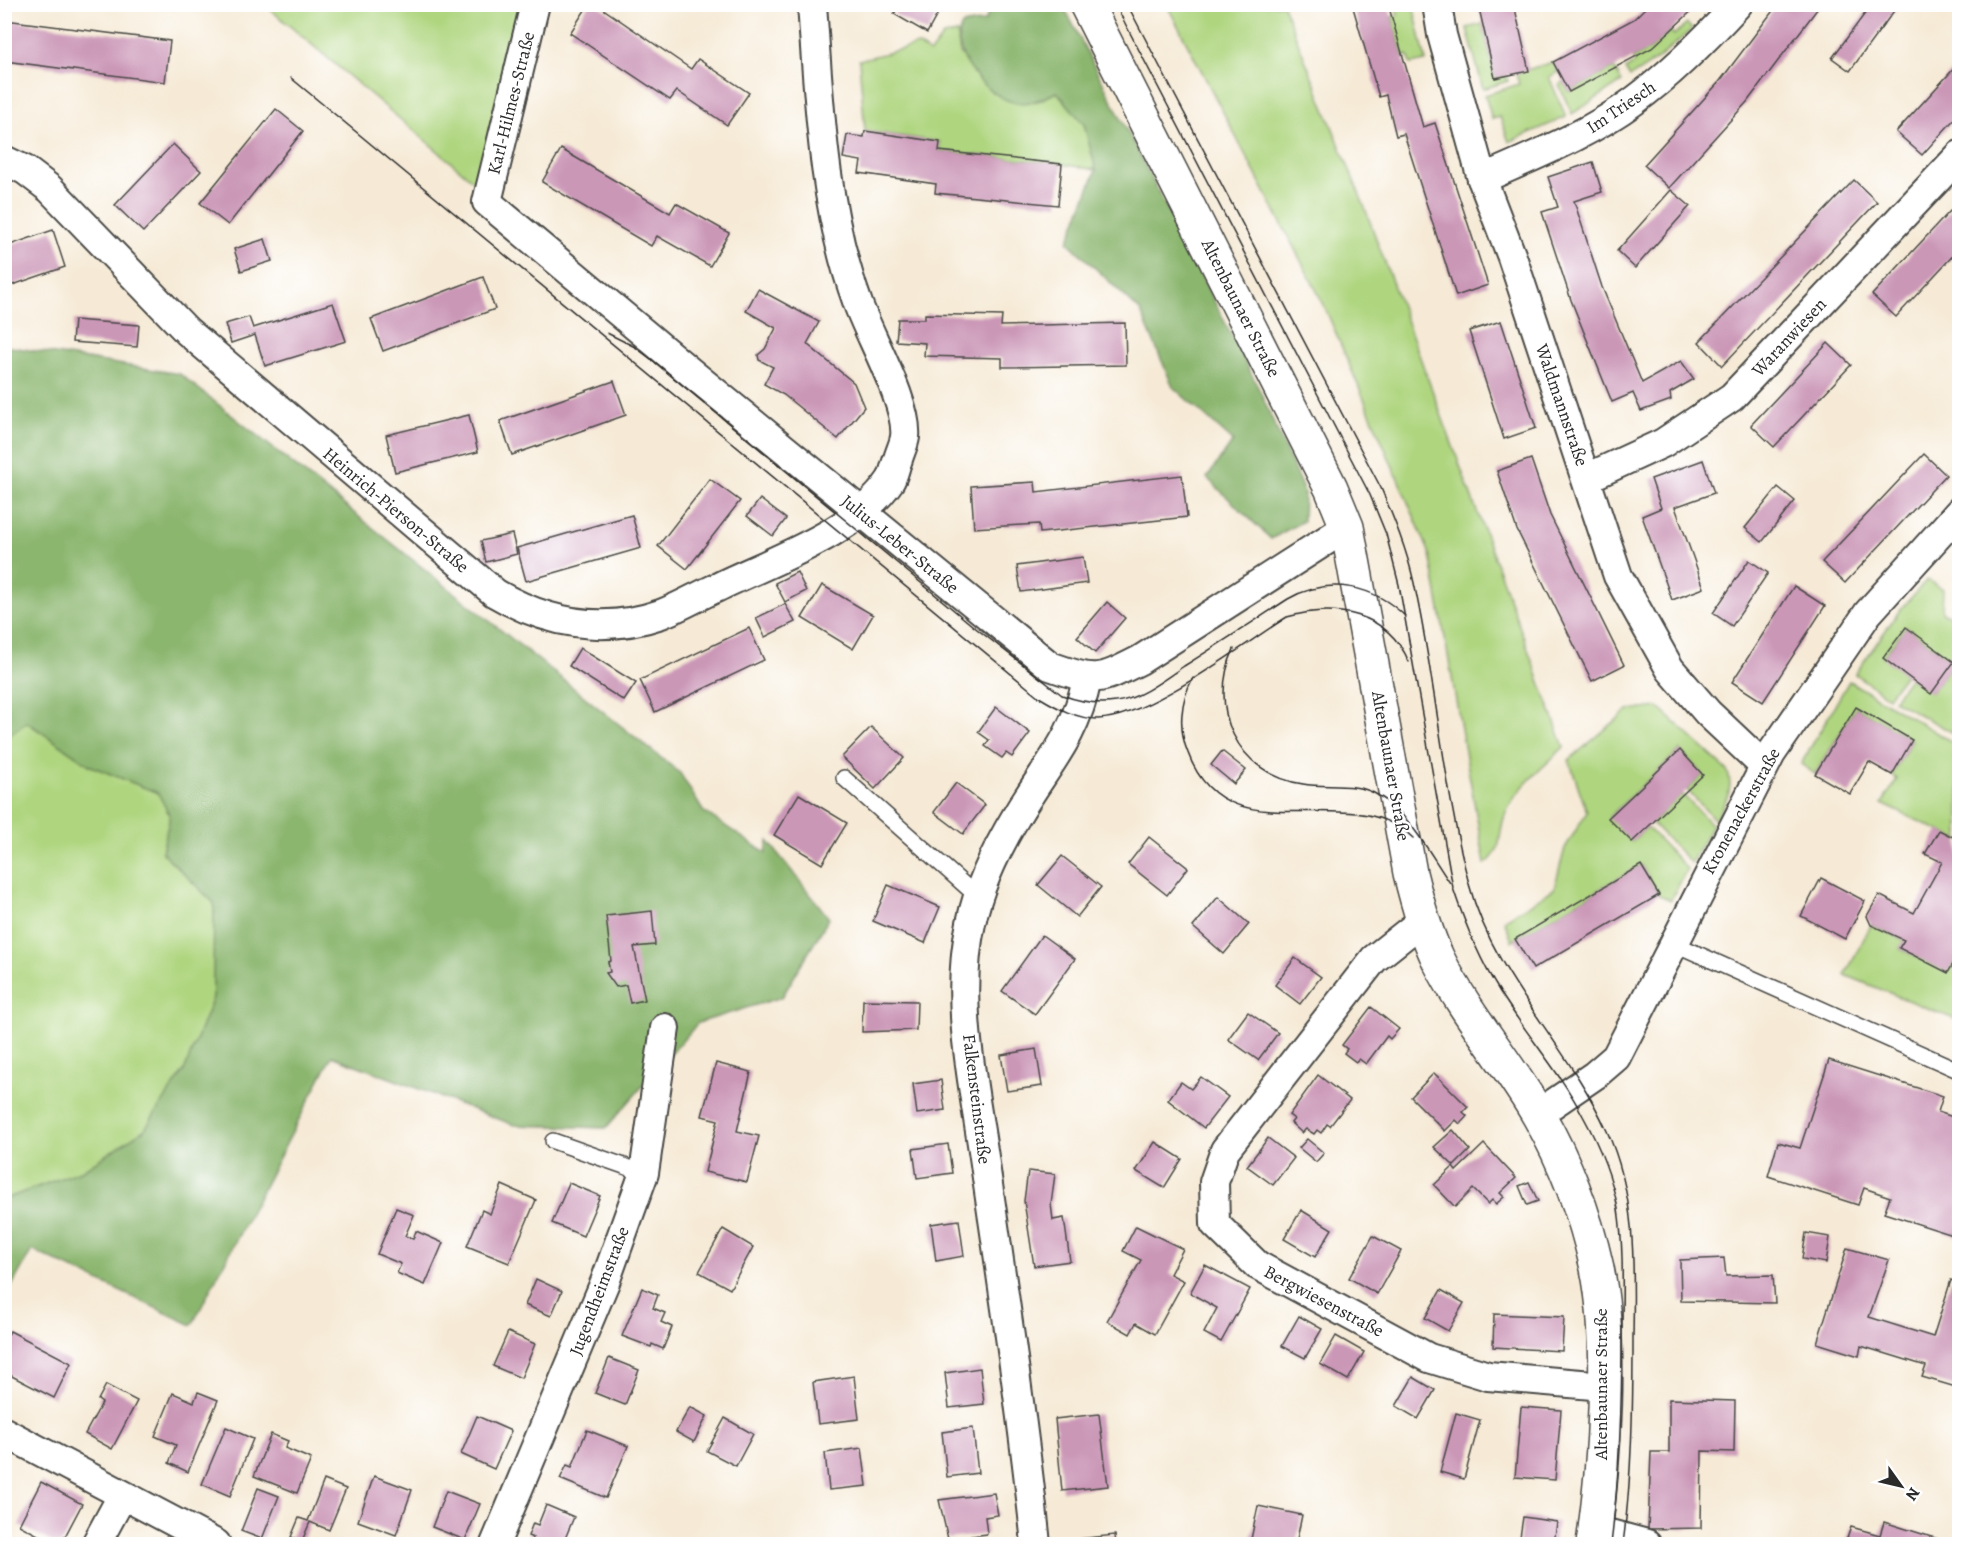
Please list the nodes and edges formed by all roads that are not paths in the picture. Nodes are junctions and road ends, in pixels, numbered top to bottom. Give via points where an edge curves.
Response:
1 (535, 4) edge
2 (812, 4) edge
3 (1086, 4) edge
4 (1437, 4) edge
5 (1738, 4) edge
6 (1959, 155) edge
7 (4, 160) edge
8 (1482, 179) junction
9 (487, 202) joint
10 (1587, 478) junction
11 (861, 512) junction
12 (1959, 512) edge
13 (1347, 527) junction
14 (1087, 679) junction
15 (1763, 765) junction
16 (844, 778) dead end
17 (978, 897) junction
18 (1422, 921) junction
19 (1673, 943) junction
20 (665, 1028) dead end
21 (1959, 1071) edge
22 (1538, 1114) junction
23 (553, 1141) dead end
24 (644, 1173) junction
25 (1604, 1386) junction
26 (4, 1432) edge
27 (122, 1496) junction
28 (1594, 1537) edge
29 (1642, 1544) edge
30 (96, 1545) edge
31 (216, 1545) edge
32 (495, 1545) edge
33 (1036, 1545) edge

1 - 9 street, Karl-Hilmes-Straße
2 - 11 street, Heinrich-Pierson-Straße via 830,190 838,228 856,300 897,394 905,436 891,480
3 - 13 main road, Altenbaunaer Straße via 1324,472
4 - 8 street, Waldmannstraße
5 - 8 street, Im Triesch via 1694,52 1632,102 1576,136
6 - 10 street, Waranwiesen via 1732,397 1663,443
7 - 11 street, Heinrich-Pierson-Straße via 50,189 169,314 262,397 495,593 522,609 551,620 590,624 626,622 661,614 834,531
8 - 10 street, Waldmannstraße
9 - 11 street, Julius-Leber-Straße
10 - 15 street, Waldmannstraße via 1618,576 1670,669 1708,713
11 - 14 street, Julius-Leber-Straße via 1050,666
12 - 15 street, Kronenackerstraße via 1868,614
13 - 14 street via 1140,660 1110,676
13 - 18 main road, Altenbaunaer Straße
14 - 17 street, Falkensteinstraße via 1082,705 1067,739 1018,814 987,870
15 - 19 street, Kronenackerstraße
16 - 17 lane
17 - 33 street, Falkensteinstraße via 963,979 969,1051
18 - 22 main road, Altenbaunaer Straße via 1459,994
18 - 25 street, Bergwiesenstraße via 1374,959 1225,1150 1214,1182 1215,1224 1257,1265 1429,1358 1488,1376
19 - 21 lane
19 - 22 street, Kronenackerstraße via 1616,1057
20 - 24 street, Jugendheimstraße
22 - 25 main road, Altenbaunaer Straße via 1568,1171 1597,1269 1604,1328
23 - 24 lane
24 - 32 street, Jugendheimstraße via 605,1282
25 - 28 main road, Altenbaunaer Straße
26 - 27 street
27 - 30 street
27 - 31 street
28 - 29 street

